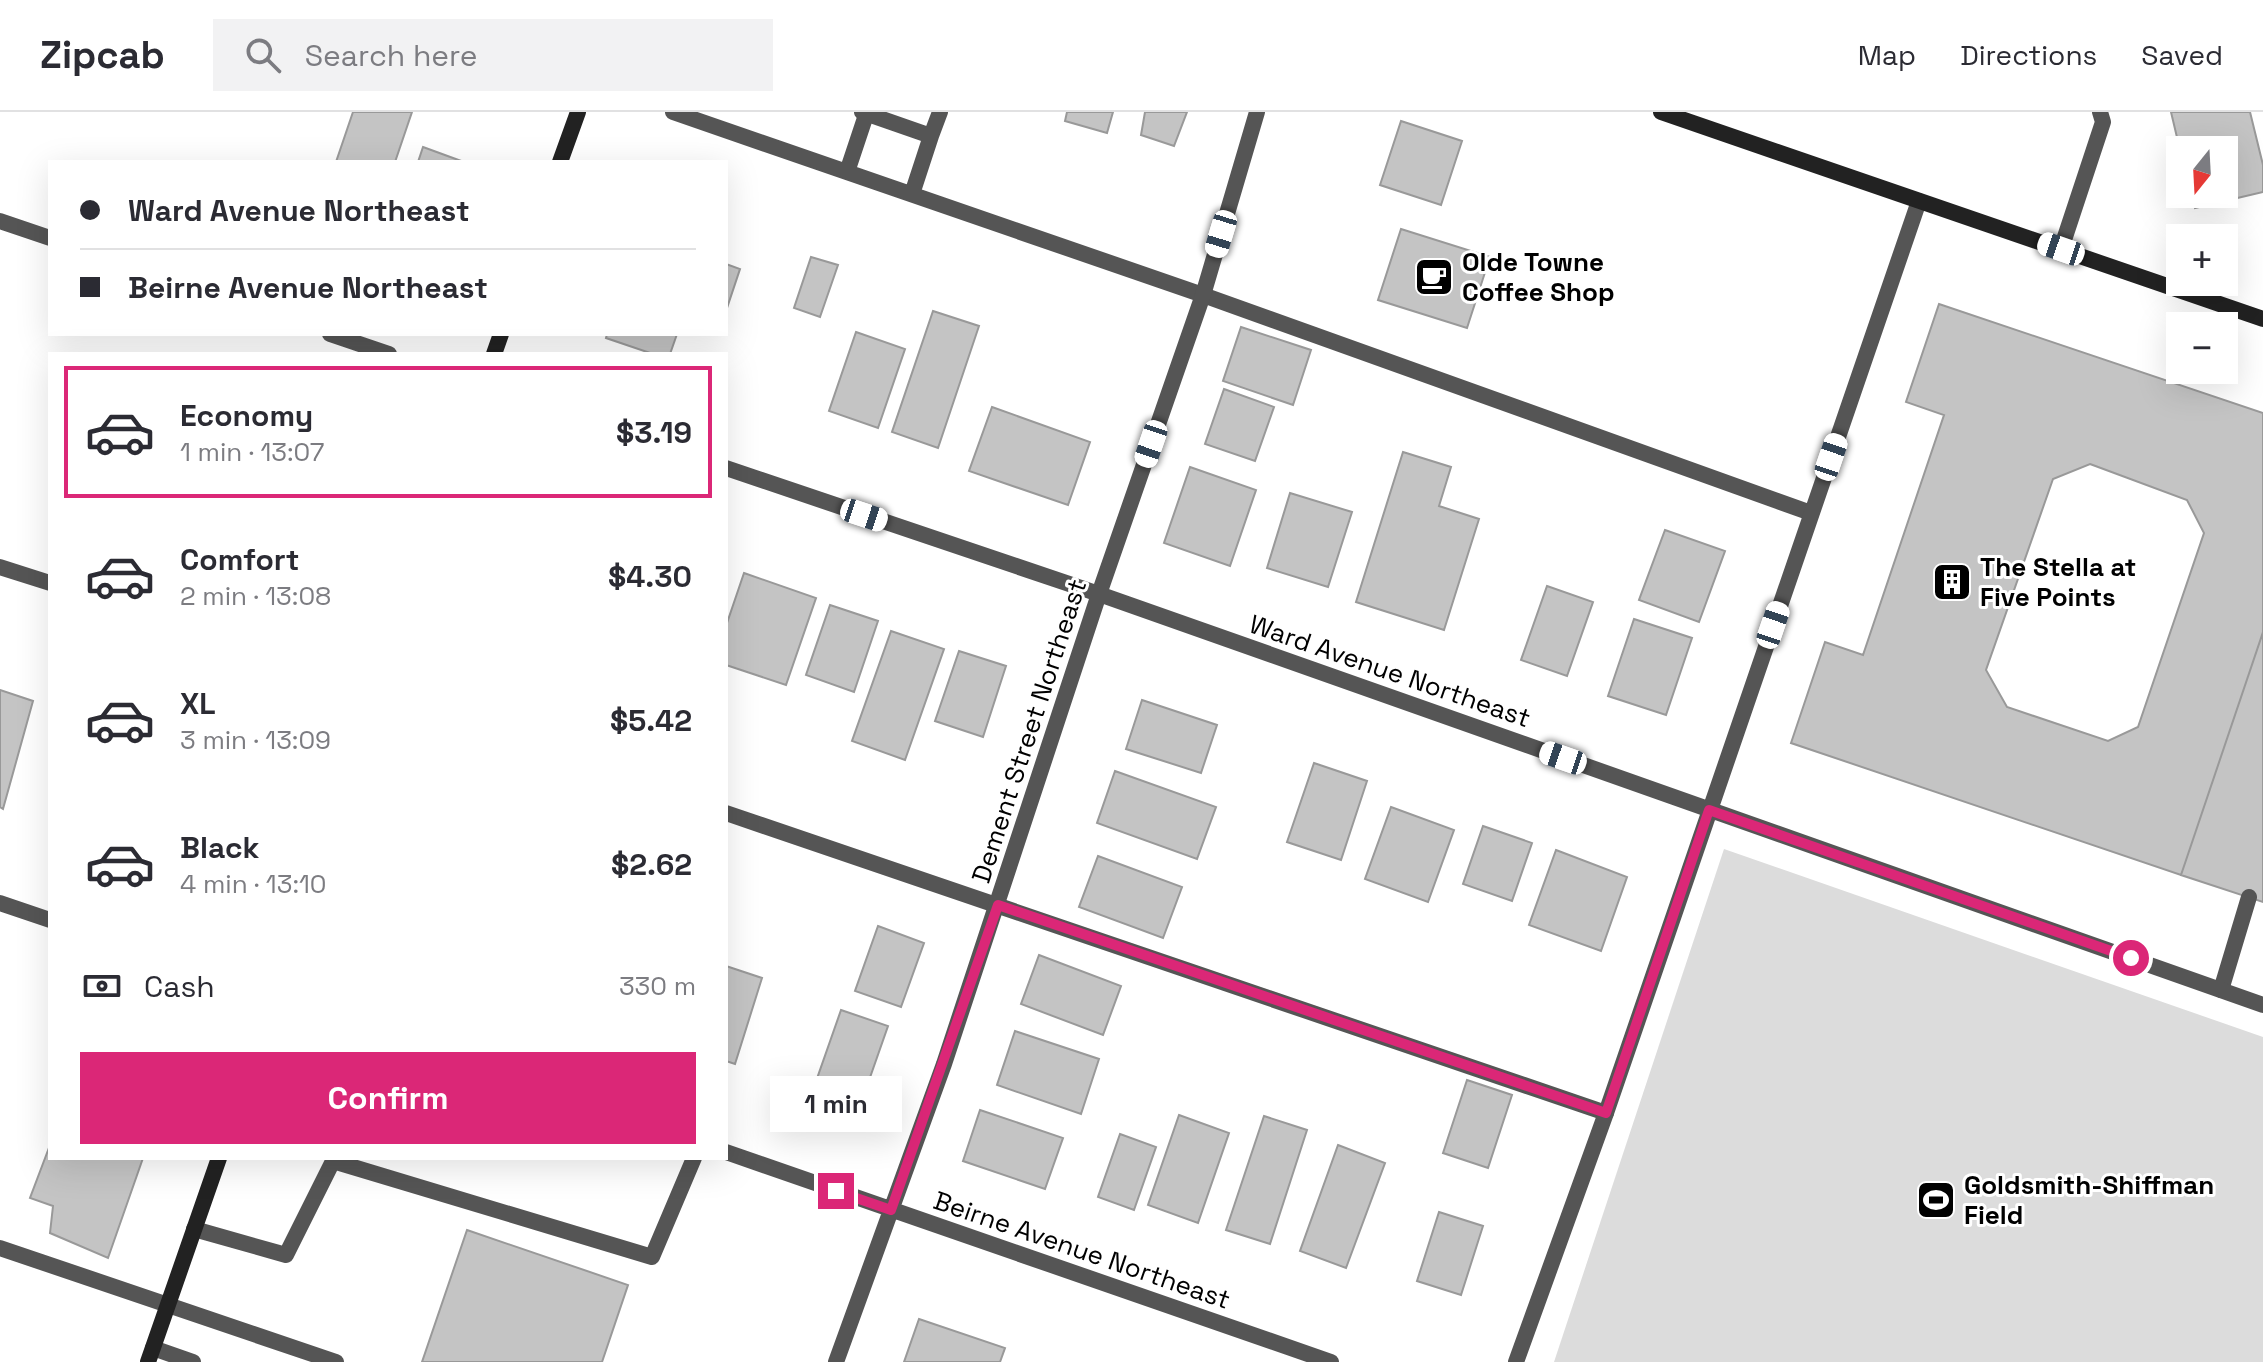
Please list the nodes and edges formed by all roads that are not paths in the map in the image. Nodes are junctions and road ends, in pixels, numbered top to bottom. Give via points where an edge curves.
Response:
1 (578, 112) edge
2 (673, 112) edge
3 (865, 112) edge
4 (940, 112) edge
5 (1257, 112) edge
6 (1661, 112) edge
7 (2100, 112) edge
8 (931, 136) junction
9 (561, 160) edge
10 (847, 172) junction
11 (912, 194) junction
12 (1919, 201) junction
13 (0, 221) edge
14 (48, 237) edge
15 (2061, 249) junction
16 (1203, 295) junction
17 (2263, 319) edge
18 (336, 336) edge
19 (383, 352) edge
20 (728, 469) edge
21 (1811, 513) junction
22 (0, 567) edge
23 (48, 582) edge
24 (1099, 594) junction
25 (1709, 810) junction
26 (728, 814) edge
27 (2249, 897) dead end
28 (0, 903) edge
29 (998, 905) junction
30 (48, 919) edge
31 (2221, 990) junction
32 (2263, 1005) edge
33 (1606, 1113) junction
34 (728, 1153) edge
35 (218, 1160) edge
36 (693, 1160) edge
37 (891, 1210) junction
38 (194, 1229) junction
39 (0, 1248) edge
40 (168, 1305) junction
41 (150, 1355) edge
42 (193, 1362) edge
43 (336, 1362) edge
44 (836, 1362) edge
45 (1331, 1362) edge
46 (1516, 1362) edge

1 - 9 main road
2 - 10 street
3 - 8 street
3 - 10 street
4 - 8 street
5 - 16 street, Dement Street Northeast
6 - 12 main road
7 - 15 street via 2103,122
8 - 11 street
10 - 11 street
11 - 16 street
12 - 15 main road
12 - 21 street
13 - 14 street
15 - 17 main road
16 - 21 street
16 - 24 street, Dement Street Northeast
18 - 19 street
20 - 24 street, Ward Avenue Northeast
21 - 25 street
22 - 23 street
24 - 25 street, Ward Avenue Northeast
24 - 29 street, Dement Street Northeast
25 - 31 street, Ward Avenue Northeast
25 - 33 street
26 - 29 street
27 - 31 street
28 - 30 street
29 - 33 street
29 - 37 street, Dement Street Northeast
31 - 32 street, Ward Avenue Northeast
33 - 46 street
34 - 37 street, Beirne Avenue Northeast
35 - 38 main road
36 - 38 street via 652,1257 333,1161 286,1255
37 - 44 street, Dement Street Northeast
37 - 45 street, Beirne Avenue Northeast
38 - 40 main road
39 - 40 street
40 - 41 main road
40 - 43 street
41 - 42 street

